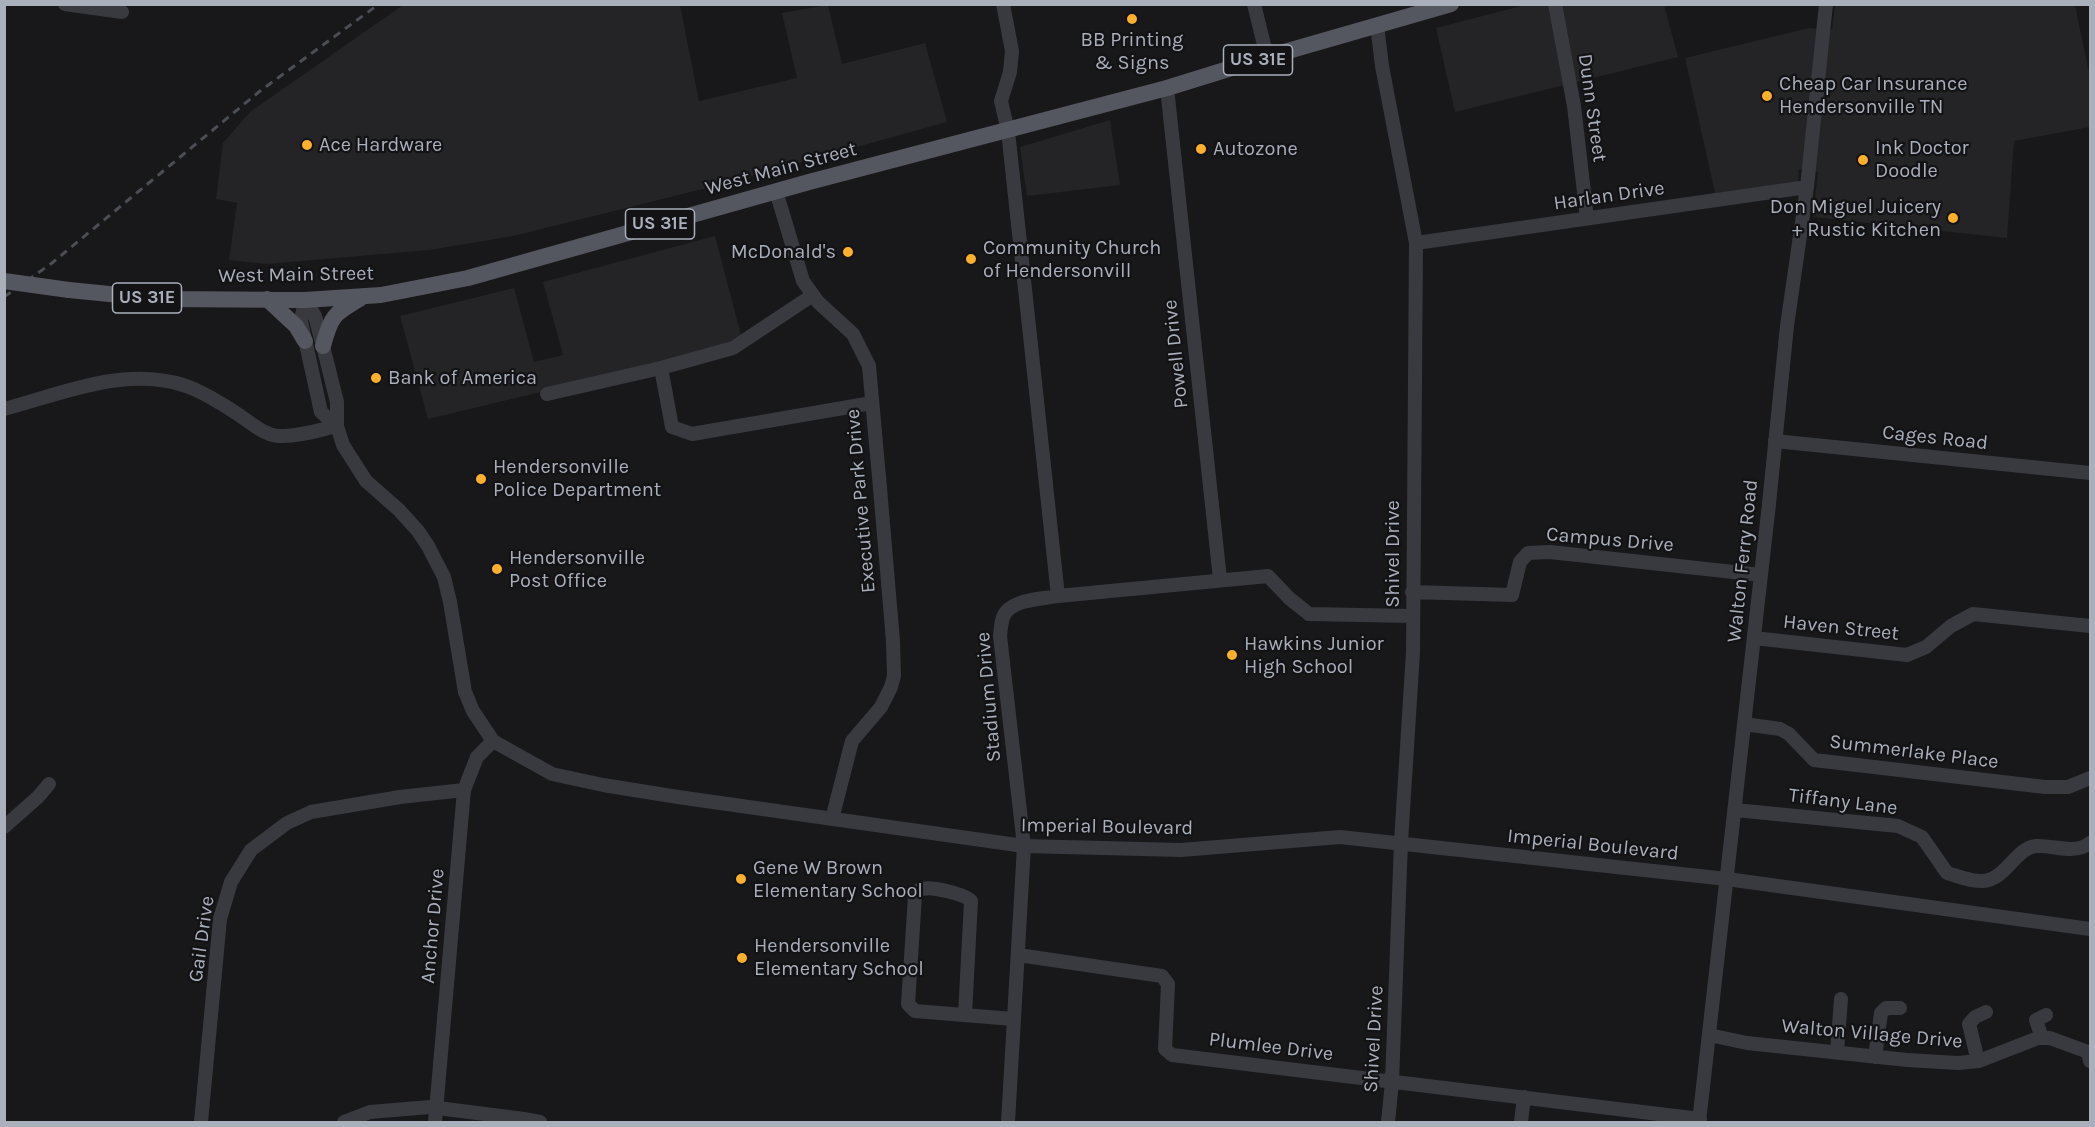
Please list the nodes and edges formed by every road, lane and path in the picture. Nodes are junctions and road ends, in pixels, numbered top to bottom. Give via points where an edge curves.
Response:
1 (65, 4) edge
2 (1003, 4) edge
3 (1254, 4) edge
4 (1451, 4) edge
5 (1555, 4) edge
6 (1826, 4) edge
7 (122, 12) dead end
8 (1377, 26) junction
9 (1267, 57) junction
10 (1167, 88) junction
11 (1008, 131) junction
12 (1807, 187) junction
13 (776, 191) junction
14 (1587, 218) junction
15 (1416, 243) junction
16 (4, 281) edge
17 (813, 295) junction
18 (362, 297) junction
19 (267, 299) junction
20 (305, 300) junction
21 (305, 341) junction
22 (323, 346) junction
23 (661, 368) junction
24 (548, 394) dead end
25 (872, 403) junction
26 (4, 409) edge
27 (338, 426) junction
28 (1776, 441) junction
29 (2091, 473) edge
30 (1761, 575) junction
31 (1220, 579) junction
32 (1412, 592) junction
33 (1058, 596) junction
34 (1412, 616) junction
35 (2091, 627) edge
36 (1754, 638) junction
37 (1744, 724) junction
38 (493, 741) junction
39 (2091, 778) edge
40 (49, 784) dead end
41 (464, 790) junction
42 (1735, 810) junction
43 (832, 819) junction
44 (4, 827) edge
45 (1401, 842) junction
46 (2091, 843) edge
47 (1024, 846) junction
48 (1727, 879) junction
49 (2091, 929) edge
50 (1018, 955) junction
51 (1840, 999) dead end
52 (1899, 1008) dead end
53 (1986, 1012) dead end
54 (965, 1015) junction
55 (2046, 1015) dead end
56 (1013, 1019) junction
57 (1709, 1035) junction
58 (2042, 1038) junction
59 (1837, 1052) junction
60 (1875, 1056) junction
61 (1978, 1060) junction
62 (2091, 1061) edge
63 (1392, 1082) junction
64 (1524, 1097) junction
65 (436, 1108) junction
66 (1700, 1121) edge
67 (201, 1122) edge
68 (344, 1122) edge
69 (435, 1122) edge
70 (540, 1122) edge
71 (1008, 1122) edge
72 (1388, 1122) edge
73 (1521, 1122) edge

1 - 7 street
2 - 11 street via 1012,51 1001,101
3 - 9 street
4 - 8 main road, West Main Street / US 31E
5 - 14 street, Dunn Street via 1574,106
6 - 12 street, Walton Ferry Road
8 - 9 main road, West Main Street / US 31E
8 - 15 street, Shivel Drive
9 - 10 main road, West Main Street / US 31E
10 - 11 main road, West Main Street / US 31E
10 - 31 street, Powell Drive
11 - 13 main road, West Main Street / US 31E
11 - 33 street
12 - 14 street, Harlan Drive
12 - 28 street, Walton Ferry Road via 1787,326
13 - 17 street, Executive Park Drive via 803,281
13 - 18 main road, West Main Street / US 31E via 468,278
14 - 15 street, Harlan Drive
15 - 32 street, Shivel Drive
16 - 19 main road, West Main Street / US 31E, bridge via 160,299
17 - 23 street via 733,348
17 - 25 street, Executive Park Drive via 853,334 869,366
18 - 20 main road, West Main Street / US 31E
18 - 22 main road via 334,316
19 - 20 main road, West Main Street / US 31E
19 - 21 main road via 296,326
20 - 21 street via 301,321
20 - 22 street via 315,316
21 - 27 street via 321,412
22 - 27 street via 337,402
23 - 24 street
23 - 25 street via 672,427 692,434
25 - 43 street, Executive Park Drive via 895,668 881,707 852,741
26 - 27 street via 95,385 140,378 184,385 278,436
27 - 38 street via 343,445 360,472 399,510 428,546 444,577 465,693
28 - 29 street, Cages Road
28 - 30 street, Walton Ferry Road
30 - 32 street, Campus Drive via 1550,552 1528,553 1520,562 1512,595
30 - 36 street, Walton Ferry Road
31 - 33 street
31 - 34 street via 1268,576 1309,614
32 - 34 street, Shivel Drive
33 - 47 street, Stadium Drive via 1014,606 1002,621 1000,636
34 - 45 street, Shivel Drive
35 - 36 street, Haven Street via 1974,614 1926,647 1907,655
36 - 37 street, Walton Ferry Road
37 - 39 street, Summerlake Place via 1780,729 1814,760 2045,787 2068,787
37 - 42 street, Walton Ferry Road
38 - 41 street, Anchor Drive via 477,757
38 - 43 street, Imperial Boulevard via 552,774
40 - 44 street
41 - 65 street, Anchor Drive
41 - 67 street, Gail Drive via 400,796 311,812 287,822 251,850 231,882 220,919
42 - 46 street, Tiffany Lane via 1898,826 1922,837 1947,873 1977,880 1997,878 2024,851 2035,846 2080,849
42 - 48 street, Walton Ferry Road
43 - 47 street, Imperial Boulevard
45 - 47 street, Imperial Boulevard via 1340,837 1181,850
45 - 48 street, Imperial Boulevard
45 - 63 street, Shivel Drive
47 - 50 street, Stadium Drive
48 - 49 street, Imperial Boulevard
48 - 57 street, Walton Ferry Road
50 - 56 street, Stadium Drive
50 - 63 street, Plumlee Drive via 1162,976 1168,984 1165,1049 1172,1055
51 - 59 street
52 - 60 street via 1886,1008 1881,1013
53 - 61 street via 1969,1023
54 - 54 street via 915,1011 908,1004 915,896 923,888 971,901
54 - 56 street
55 - 58 street via 2036,1020
56 - 71 street, Stadium Drive
57 - 59 street, Walton Village Drive
57 - 66 street, Walton Ferry Road
58 - 61 street, Walton Village Drive
58 - 62 street via 2088,1052
59 - 60 street, Walton Village Drive
60 - 61 street, Walton Village Drive via 1958,1063
63 - 64 street, Plumlee Drive
63 - 72 street, Shivel Drive
64 - 66 street, Plumlee Drive
64 - 73 street
65 - 68 street via 370,1112
65 - 69 street, Anchor Drive
65 - 70 street

